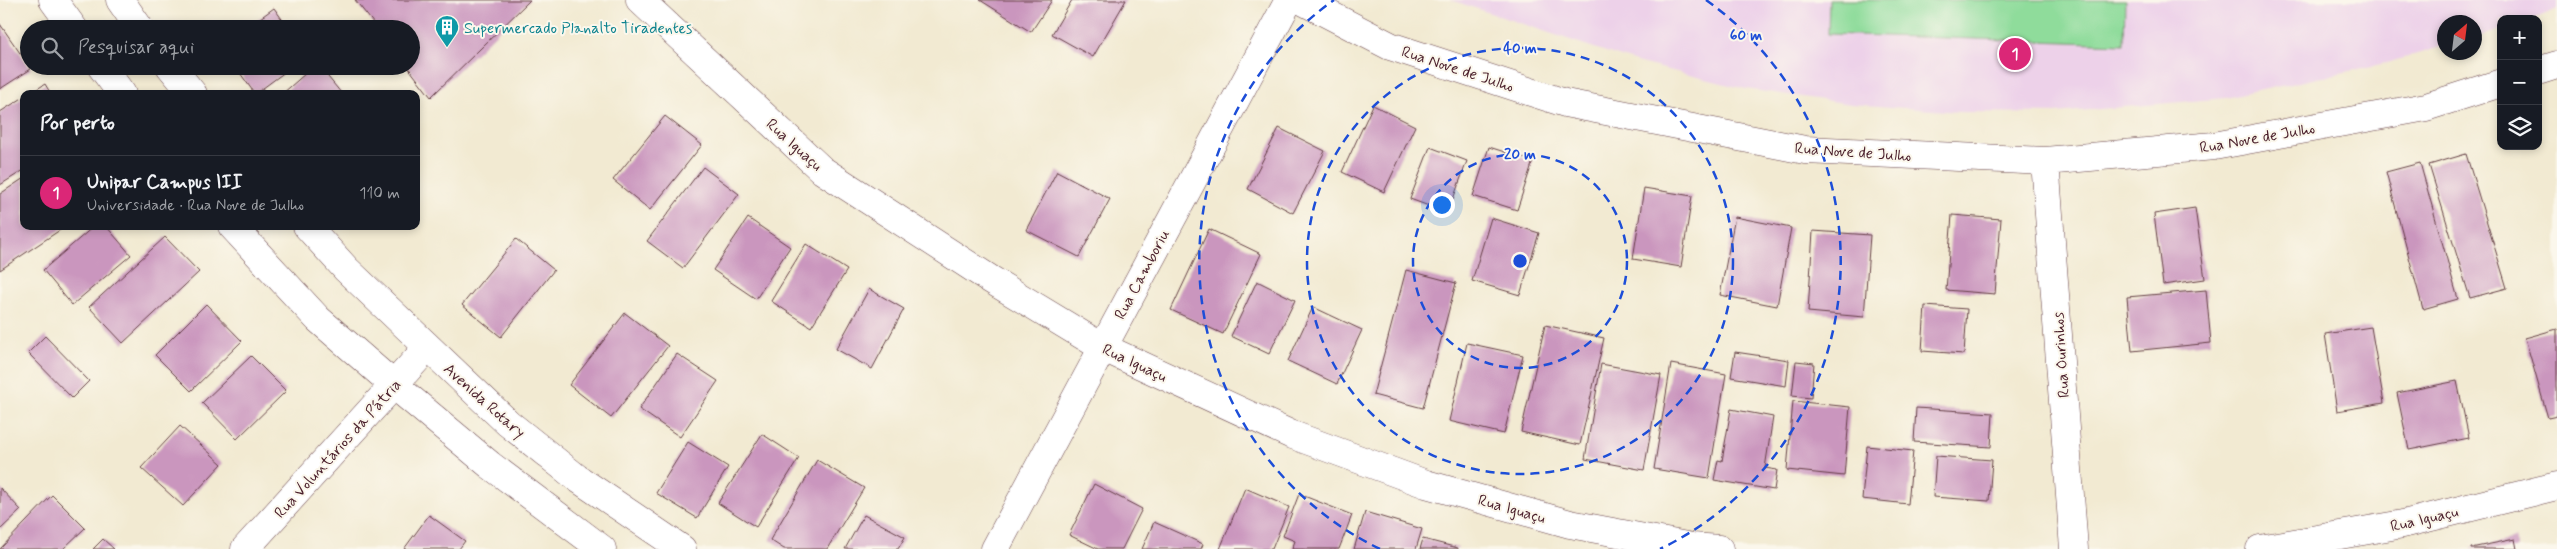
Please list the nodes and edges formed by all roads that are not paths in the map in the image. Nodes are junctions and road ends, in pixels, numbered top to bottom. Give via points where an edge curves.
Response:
1 (53, 0) edge
2 (120, 0) edge
3 (640, 0) edge
4 (1289, 0) edge
5 (1301, 0) edge
6 (67, 20) edge
7 (134, 20) edge
8 (2557, 65) edge
9 (2542, 70) edge
10 (108, 75) edge
11 (177, 75) edge
12 (2497, 84) edge
13 (119, 90) edge
14 (190, 90) edge
15 (2045, 161) junction
16 (236, 230) edge
17 (312, 230) edge
18 (428, 347) junction
19 (1102, 347) junction
20 (394, 385) junction
21 (2557, 486) edge
22 (245, 549) edge
23 (602, 549) edge
24 (682, 549) edge
25 (995, 549) edge
26 (1719, 549) edge
27 (2074, 549) edge
28 (2260, 549) edge

1 - 6 street
2 - 7 street
3 - 19 street, Rua Iguaçu via 822,170
4 - 19 street, Rua Camboriu
5 - 15 street, Rua Nove de Julho via 1390,46 1566,103 1805,150
8 - 9 street
10 - 13 street
11 - 14 street
12 - 15 street, Rua Nove de Julho via 2426,107 2214,146
15 - 27 street, Rua Ourinhos
16 - 20 street via 318,319
17 - 18 street, Avenida Rotary via 346,269
18 - 20 street, Rua Voluntários da Pátria
18 - 24 street, Avenida Rotary via 523,436 577,478
19 - 25 street, Rua Camboriu
19 - 26 street, Rua Iguaçu via 1290,434 1426,484 1570,524
20 - 22 street, Rua Voluntários da Pátria
20 - 23 street via 490,465
21 - 28 street, Rua Iguaçu via 2403,524

